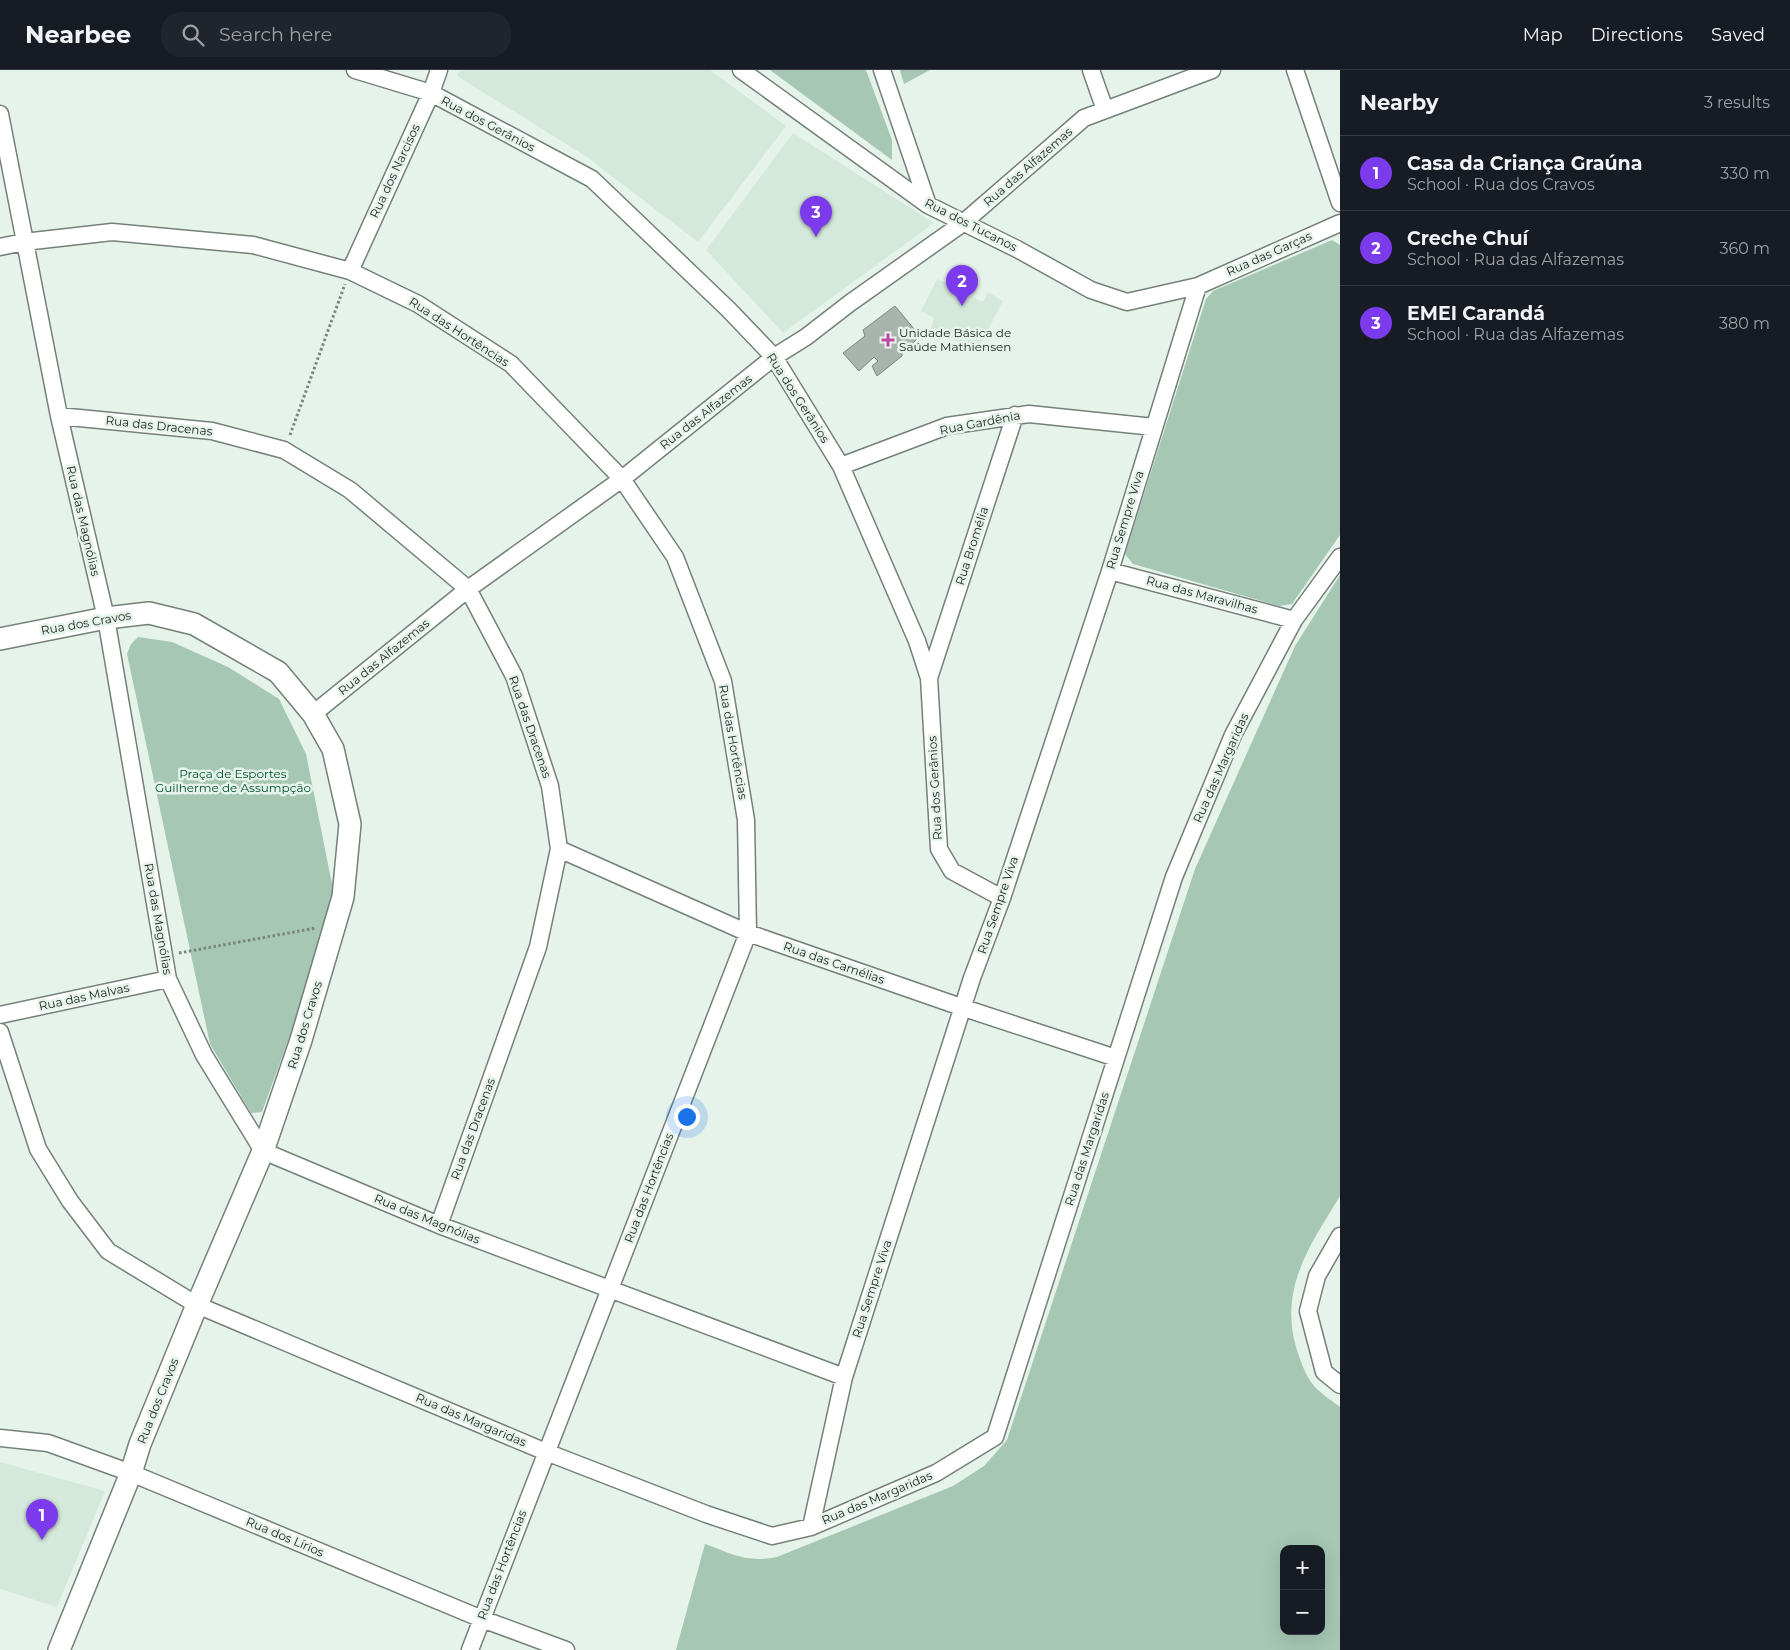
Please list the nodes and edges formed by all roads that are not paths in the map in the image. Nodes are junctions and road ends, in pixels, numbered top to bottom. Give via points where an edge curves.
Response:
1 (355, 70) edge
2 (439, 70) edge
3 (741, 70) edge
4 (882, 70) edge
5 (1091, 70) edge
6 (1212, 70) edge
7 (1295, 70) edge
8 (431, 92) junction
9 (1105, 110) junction
10 (0, 114) edge
11 (1340, 203) edge
12 (928, 205) junction
13 (963, 223) junction
14 (1340, 223) edge
15 (24, 242) junction
16 (0, 247) edge
17 (350, 271) junction
18 (1198, 286) junction
19 (774, 357) junction
20 (1015, 415) junction
21 (59, 416) junction
22 (1154, 427) junction
23 (841, 466) junction
24 (622, 478) junction
25 (1340, 557) edge
26 (1110, 571) junction
27 (468, 589) junction
28 (106, 618) junction
29 (1294, 620) junction
30 (0, 639) edge
31 (929, 678) junction
32 (313, 714) junction
33 (559, 849) junction
34 (1002, 898) junction
35 (748, 934) junction
36 (168, 979) junction
37 (964, 1008) junction
38 (0, 1015) edge
39 (0, 1032) edge
40 (1116, 1058) junction
41 (263, 1151) junction
42 (439, 1224) junction
43 (1340, 1236) edge
44 (609, 1290) junction
45 (197, 1305) junction
46 (844, 1377) junction
47 (1340, 1385) edge
48 (0, 1438) edge
49 (546, 1452) junction
50 (131, 1473) junction
51 (811, 1527) junction
52 (482, 1619) junction
53 (64, 1648) edge
54 (470, 1650) edge
55 (566, 1650) edge

1 - 8 street, Rua dos Gerânios
2 - 8 street, Rua dos Narcisos
3 - 12 street, Rua dos Tucanos
4 - 12 street
5 - 9 street
6 - 9 street, Rua das Alfazemas
7 - 11 street
8 - 17 street, Rua dos Narcisos
8 - 19 street, Rua dos Gerânios via 592,179
9 - 13 street, Rua das Alfazemas via 1084,118
10 - 15 street, Rua das Magnólias
12 - 13 street, Rua dos Tucanos
13 - 18 street, Rua dos Tucanos via 1091,290 1127,302
13 - 19 street, Rua das Alfazemas
14 - 18 street, Rua das Garças
15 - 16 street, Rua das Hortências
15 - 17 street, Rua das Hortências via 112,232 225,242 253,245
15 - 21 street, Rua das Magnólias
17 - 24 street, Rua das Hortências via 418,304 511,364
18 - 22 street, Rua Sempre Viva
19 - 23 street, Rua dos Gerânios
19 - 24 street, Rua das Alfazemas
20 - 22 street, Rua Gardênia
20 - 23 street, Rua Gardênia via 947,426
20 - 31 street, Rua Bromélia
21 - 27 street, Rua das Dracenas via 212,430 284,450 350,490
21 - 28 street, Rua das Magnólias
22 - 26 street, Rua Sempre Viva
23 - 31 street, Rua dos Gerânios via 917,641
24 - 27 street, Rua das Alfazemas
24 - 35 street, Rua das Hortências via 676,557 723,681 746,820
25 - 29 street, Rua das Margaridas
26 - 29 street, Rua das Maravilhas
26 - 34 street, Rua Sempre Viva
27 - 32 street, Rua das Alfazemas
27 - 33 street, Rua das Dracenas via 514,676 550,786
28 - 30 street, Rua dos Cravos
28 - 32 street, Rua dos Cravos via 149,613 194,624 278,672
28 - 36 street, Rua das Magnólias
29 - 40 street, Rua das Margaridas via 1233,735 1174,877
31 - 34 street, Rua dos Gerânios via 939,850 952,871
32 - 41 street, Rua dos Cravos via 333,749 350,824 343,897 301,1040
33 - 35 street, Rua das Camélias
33 - 42 street, Rua das Dracenas via 538,946
34 - 37 street, Rua Sempre Viva
35 - 37 street, Rua das Camélias
35 - 44 street, Rua das Hortências
36 - 38 street, Rua das Malvas
36 - 41 street, Rua das Magnólias via 204,1055
37 - 40 street, Rua das Camélias
37 - 46 street, Rua Sempre Viva
39 - 45 street, Rua das Margaridas via 38,1149 70,1201 108,1251
40 - 51 street, Rua das Margaridas via 995,1438 936,1473
41 - 42 street, Rua das Magnólias
41 - 45 street, Rua dos Cravos
42 - 44 street, Rua das Magnólias
43 - 47 street via 1317,1276 1308,1311 1324,1372
44 - 46 street, Rua das Magnólias
44 - 49 street, Rua das Hortências
45 - 49 street, Rua das Margaridas
45 - 50 street, Rua dos Cravos
46 - 51 street, Rua Sempre Viva
48 - 50 street, Rua dos Lírios via 48,1443
49 - 51 street, Rua das Margaridas via 772,1536
49 - 52 street, Rua das Hortências
50 - 52 street, Rua dos Lírios
50 - 53 street, Rua dos Cravos
52 - 54 street, Rua das Hortências
52 - 55 street, Rua dos Lírios

